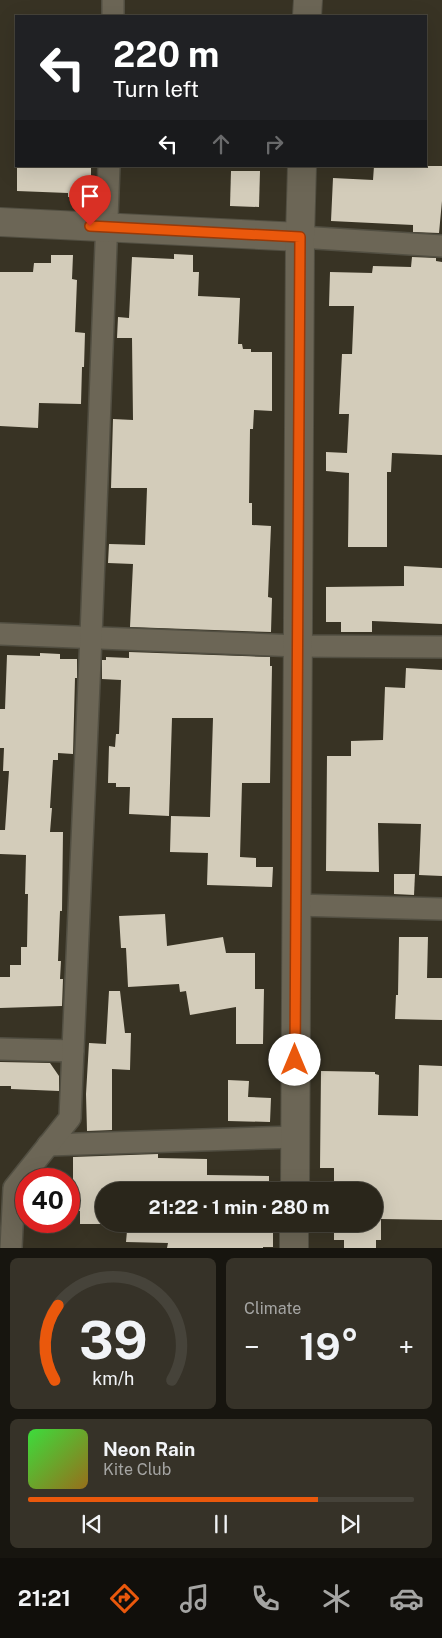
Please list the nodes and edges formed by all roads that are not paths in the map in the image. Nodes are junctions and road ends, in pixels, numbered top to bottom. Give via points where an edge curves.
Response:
1 (113, 0) edge
2 (308, 0) edge
3 (113, 15) edge
4 (308, 15) edge
5 (110, 167) edge
6 (302, 167) edge
7 (0, 222) edge
8 (108, 227) junction
9 (300, 237) junction
10 (442, 246) edge
11 (0, 634) edge
12 (91, 636) junction
13 (298, 646) junction
14 (442, 647) edge
15 (296, 905) junction
16 (442, 909) edge
17 (0, 1049) edge
18 (73, 1051) junction
19 (295, 1137) junction
20 (48, 1145) junction
21 (294, 1182) edge
22 (294, 1232) edge
23 (11, 1248) edge
24 (294, 1248) edge

1 - 3 street
2 - 4 street
5 - 8 street
6 - 9 street
7 - 8 street
8 - 9 street
8 - 12 street
9 - 10 street
9 - 13 street
11 - 12 street
12 - 13 street
12 - 18 street
13 - 14 street
13 - 15 street
15 - 16 street
15 - 19 street
17 - 18 street
18 - 20 street via 70,1118
19 - 20 street
19 - 21 street
20 - 23 street via 14,1188
22 - 24 street

